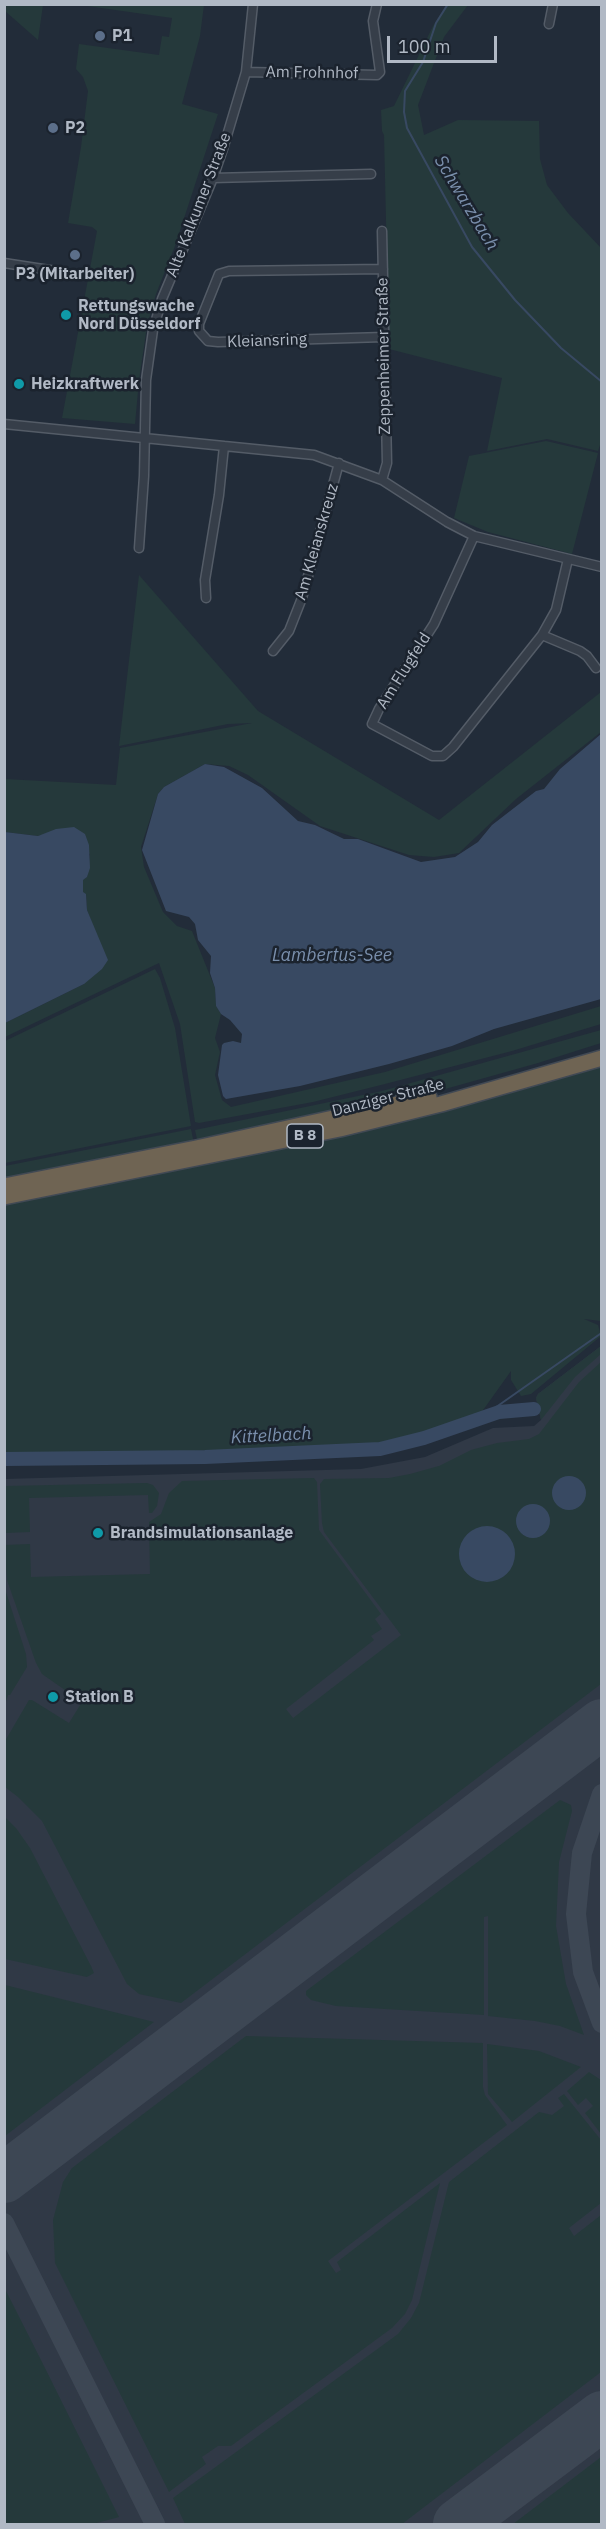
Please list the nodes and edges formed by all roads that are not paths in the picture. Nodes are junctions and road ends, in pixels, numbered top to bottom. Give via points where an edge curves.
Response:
1 (253, 4) edge
2 (377, 4) edge
3 (553, 4) edge
4 (549, 24) dead end
5 (246, 72) junction
6 (371, 174) dead end
7 (213, 178) junction
8 (382, 231) dead end
9 (4, 263) edge
10 (383, 269) junction
11 (56, 271) dead end
12 (384, 338) junction
13 (4, 424) edge
14 (143, 437) junction
15 (224, 446) junction
16 (339, 464) junction
17 (382, 480) junction
18 (474, 536) junction
19 (139, 548) dead end
20 (568, 559) junction
21 (602, 567) edge
22 (206, 598) dead end
23 (542, 635) junction
24 (273, 651) dead end
25 (596, 668) dead end
26 (602, 1047) edge
27 (602, 1058) edge
28 (4, 1186) edge
29 (4, 1197) edge

1 - 5 street, Alte Kalkumer Straße
2 - 5 street, Am Frohnhof via 373,21 380,72 377,75
3 - 4 street
5 - 7 street, Alte Kalkumer Straße
6 - 7 street
7 - 14 street, Alte Kalkumer Straße via 162,299 153,330
8 - 10 street, Zeppenheimer Straße
9 - 11 street
10 - 12 street, Zeppenheimer Straße
10 - 12 street, Kleiansring via 219,274 199,332 208,341 218,342
12 - 17 street, Zeppenheimer Straße via 387,464
13 - 14 street
14 - 15 street
14 - 19 street, Alte Kalkumer Straße
15 - 16 street via 302,453
15 - 22 street via 205,580
16 - 17 street
16 - 24 street, Am Kleianskreuz via 302,598 289,631
17 - 18 street
18 - 20 street
18 - 23 street, Am Flugfeld via 438,617 372,724 432,756 443,756
20 - 21 street
20 - 23 street, Am Flugfeld via 556,610
23 - 25 street via 580,651
26 - 28 highway, Danziger Straße / B 8 via 438,1095 348,1116
27 - 29 highway, Danziger Straße / B 8 via 340,1129

